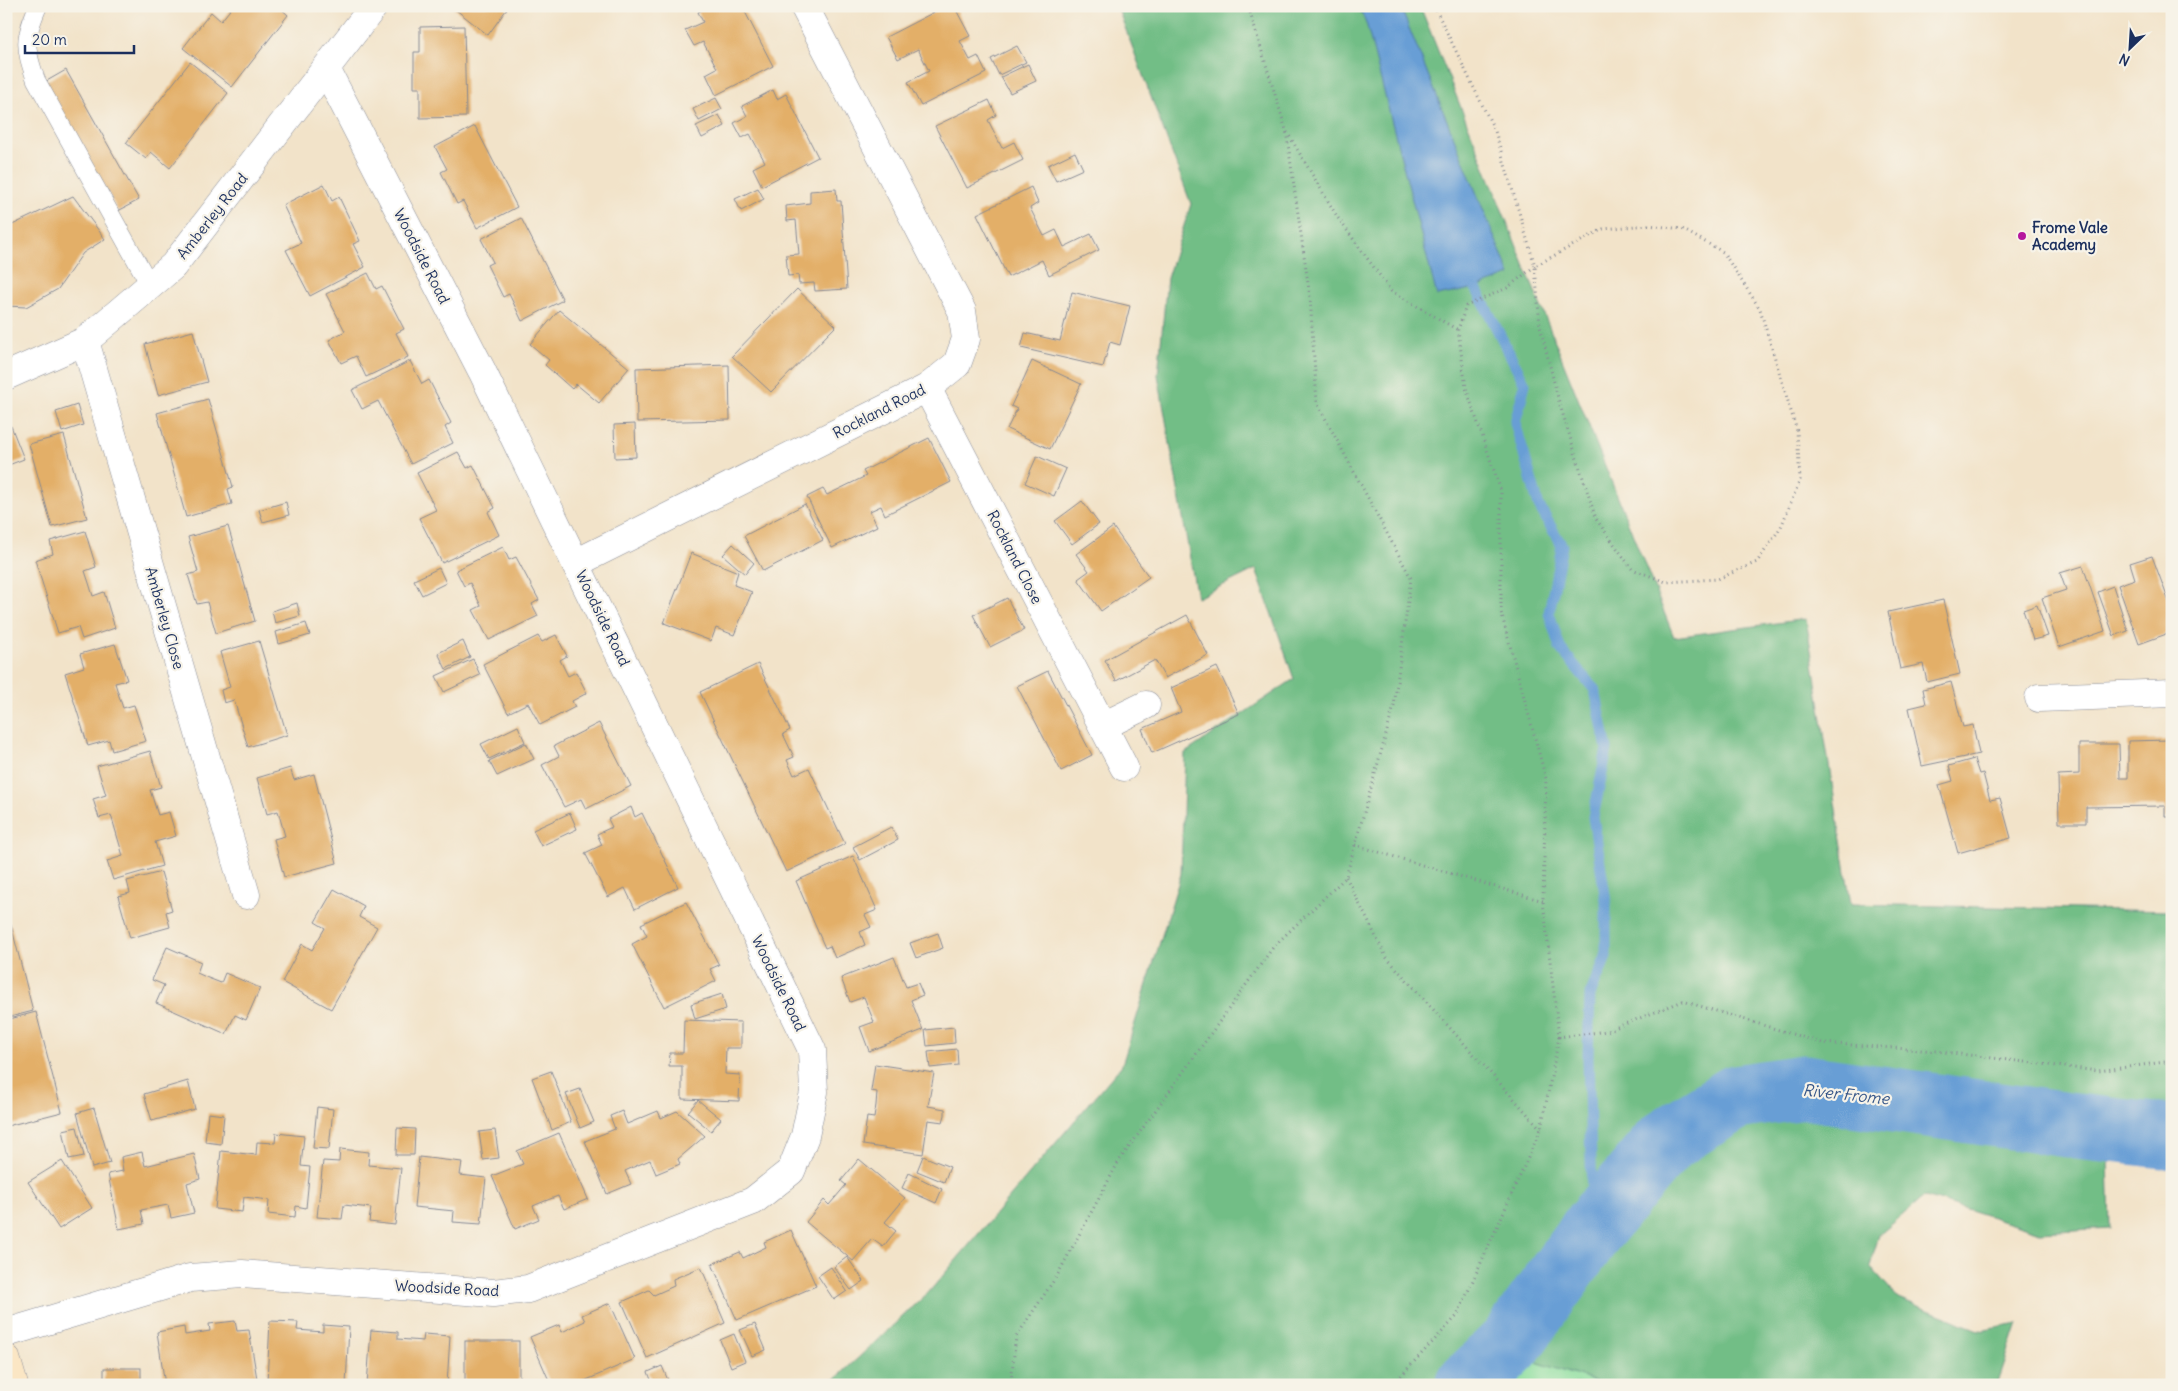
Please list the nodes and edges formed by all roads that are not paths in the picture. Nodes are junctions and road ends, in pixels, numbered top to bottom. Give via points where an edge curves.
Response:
1 (38, 6) edge
2 (374, 6) edge
3 (804, 6) edge
4 (326, 69) junction
5 (151, 287) junction
6 (85, 341) junction
7 (6, 376) edge
8 (928, 388) junction
9 (576, 563) junction
10 (2172, 693) edge
11 (2039, 698) dead end
12 (1146, 704) dead end
13 (1103, 726) junction
14 (1124, 767) dead end
15 (246, 895) dead end
16 (6, 1333) edge
17 (6, 1358) edge
18 (14, 1385) edge

1 - 5 lane via 28,30 26,52 36,80
2 - 4 street, Amberley Road
3 - 8 street, Rockland Road via 962,311 966,339 957,364
4 - 5 street, Amberley Road via 174,266
4 - 9 street, Woodside Road via 482,371
5 - 6 street, Amberley Road
6 - 7 street, Amberley Road
6 - 15 street, Amberley Close
8 - 9 street, Rockland Road
8 - 13 street, Rockland Close
9 - 16 street, Woodside Road via 812,1050 814,1092 805,1136 791,1171 753,1202 528,1289 493,1293 242,1274 190,1278
10 - 11 street
12 - 13 street
13 - 14 street, Rockland Close
17 - 18 street

